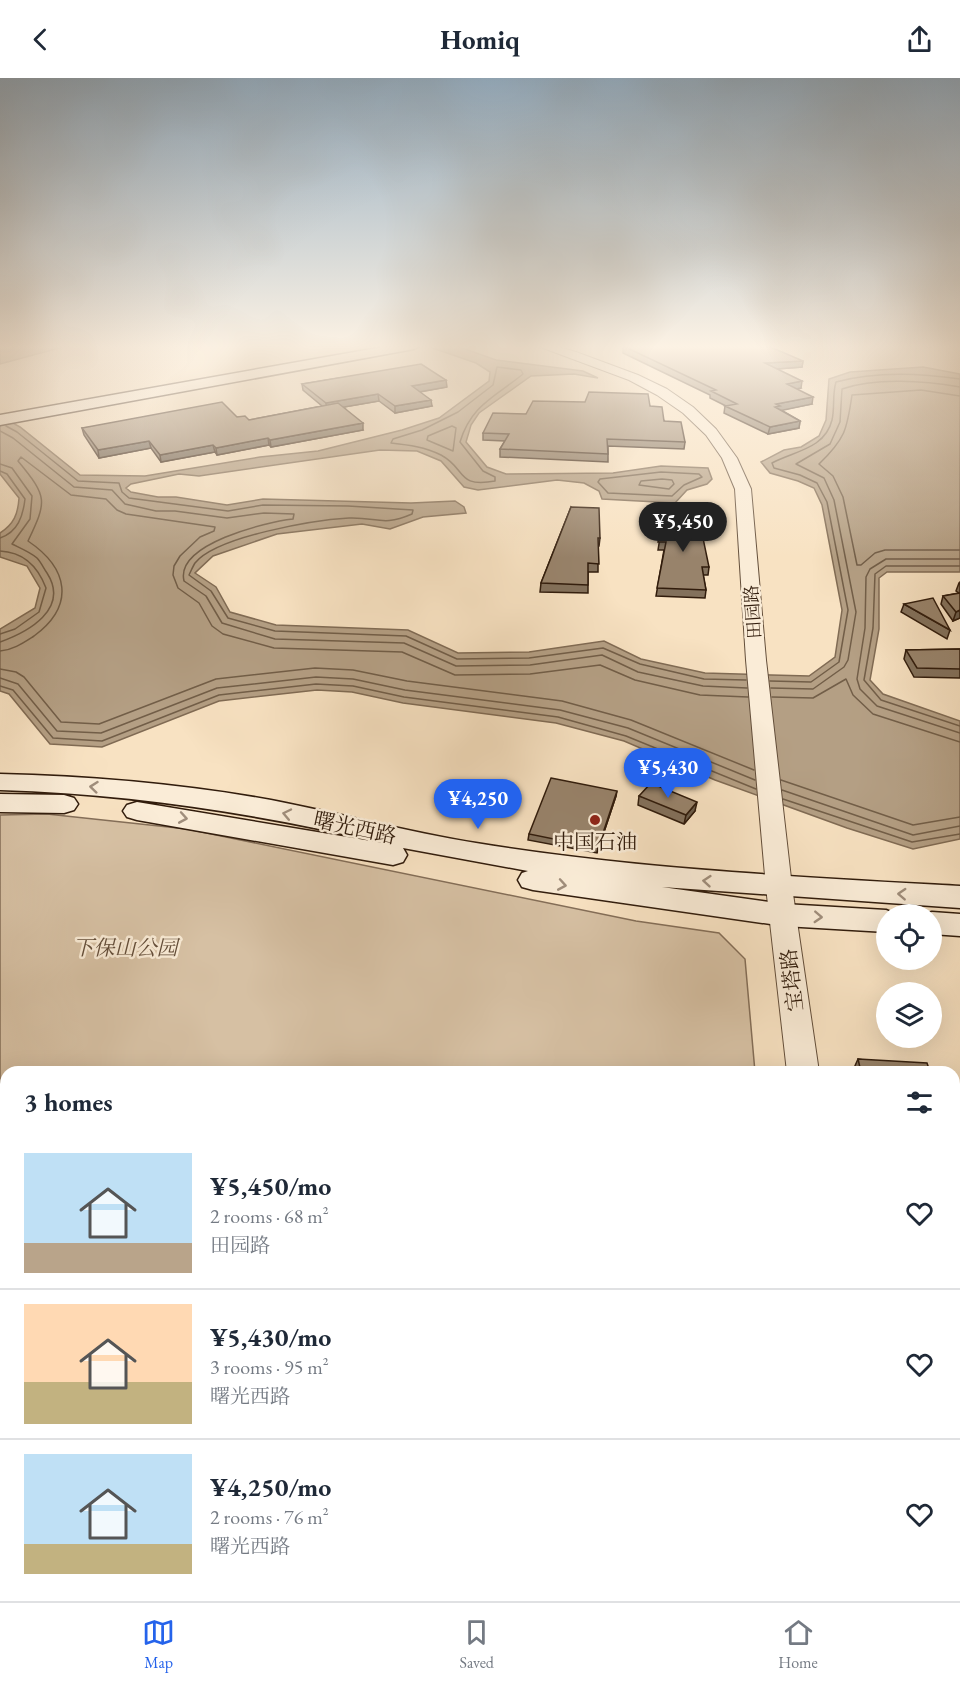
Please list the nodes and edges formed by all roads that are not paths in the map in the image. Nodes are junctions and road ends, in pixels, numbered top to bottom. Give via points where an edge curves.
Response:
1 (694, 416) edge
2 (0, 782) edge
3 (0, 803) edge
4 (960, 897) edge
5 (782, 901) junction
6 (876, 919) edge
7 (942, 924) edge
8 (960, 925) edge
9 (801, 1066) edge

1 - 5 street, 田园路 via 725,450 738,471 743,489 756,660
5 -> 2 main road, 曙光西路 via 475,853 243,805 87,786
3 -> 5 main road, 曙光西路 via 145,811 579,888
4 -> 5 main road, 曙光西路
5 -> 6 main road, 曙光西路
5 - 9 street, 宝塔路
7 - 8 main road

